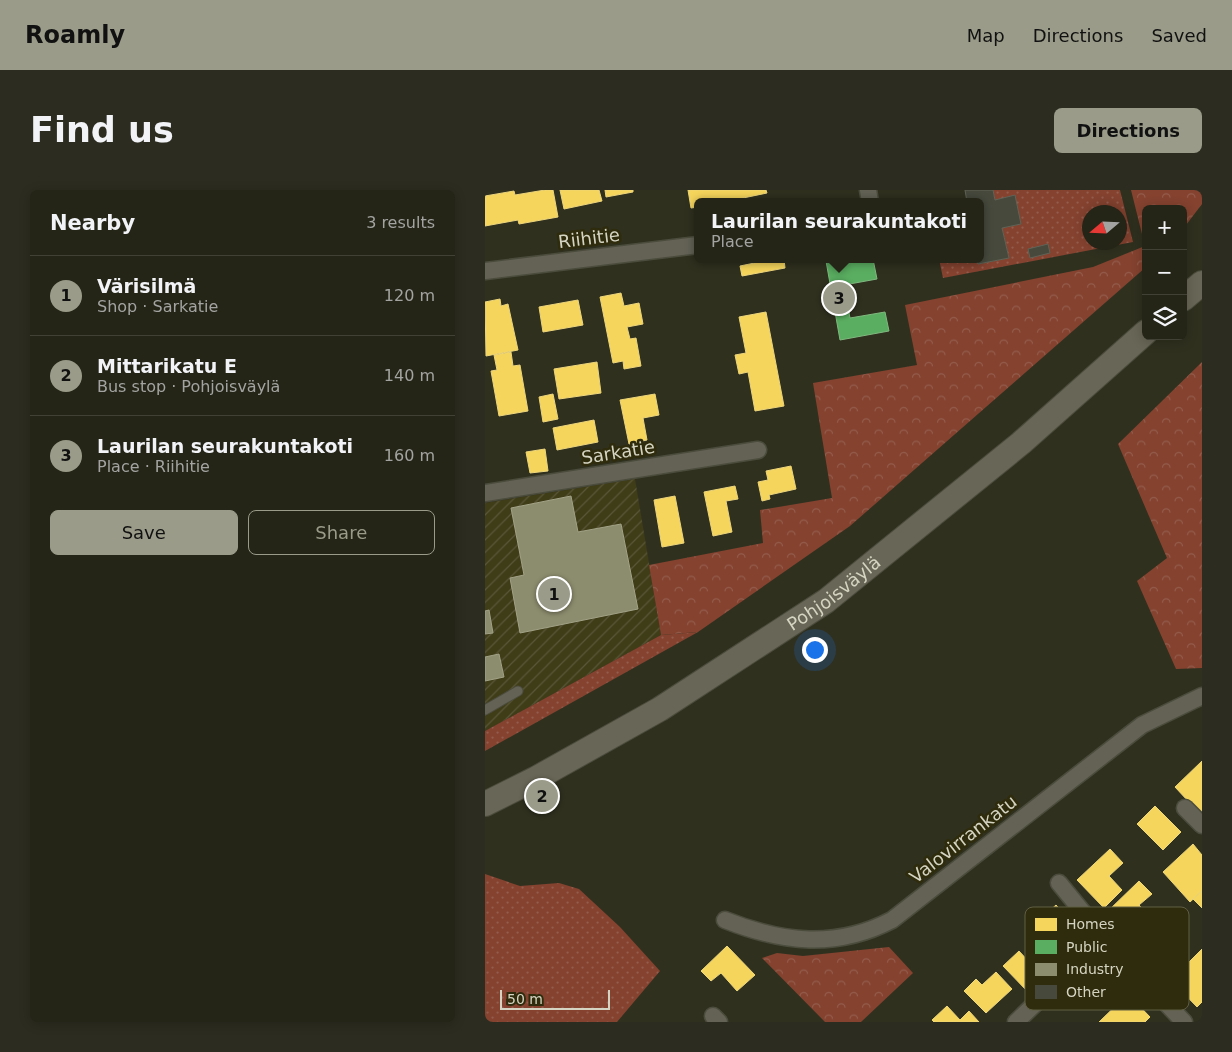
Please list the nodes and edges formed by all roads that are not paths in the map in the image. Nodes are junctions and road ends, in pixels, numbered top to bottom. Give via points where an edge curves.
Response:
1 (694, 245) edge
2 (485, 271) edge
3 (1142, 336) edge
4 (757, 450) dead end
5 (485, 493) edge
6 (518, 691) dead end
7 (1202, 696) edge
8 (485, 710) edge
9 (485, 804) edge
10 (1185, 808) dead end
11 (1202, 825) edge
12 (1059, 883) dead end
13 (1079, 907) edge
14 (725, 920) dead end
15 (1029, 1010) edge
16 (1173, 1010) edge
17 (1016, 1022) edge
18 (1184, 1022) edge

1 - 2 street, Riihitie
3 - 9 main road, Pohjoisväylä via 1021,443 826,601 660,709
4 - 5 street, Sarkatie
6 - 8 lane
7 - 14 street, Valovirrankatu via 1142,725 892,920 872,930 854,936 804,940 756,932
10 - 11 street
12 - 13 street
15 - 17 street
16 - 18 street

